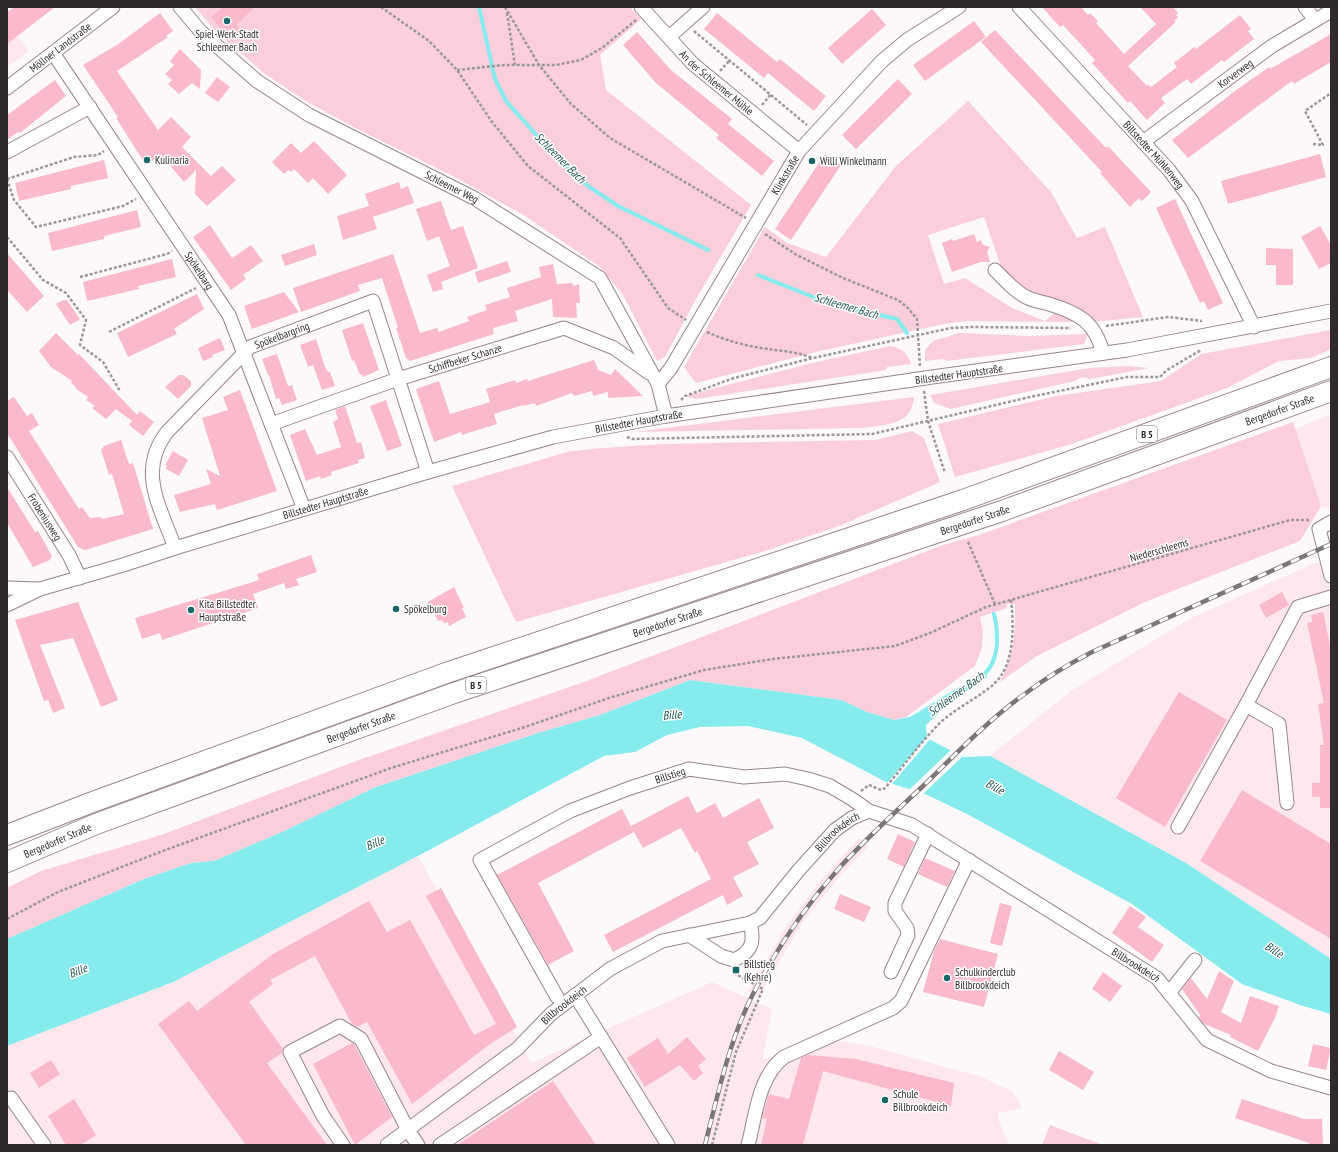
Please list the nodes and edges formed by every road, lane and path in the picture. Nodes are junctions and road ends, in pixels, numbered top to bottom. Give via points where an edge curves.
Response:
1 (113, 7) edge
2 (180, 7) edge
3 (381, 7) edge
4 (703, 7) edge
5 (959, 7) edge
6 (1019, 7) edge
7 (1305, 7) edge
8 (505, 8) edge
9 (644, 10) edge
10 (1331, 11) edge
11 (1315, 20) junction
12 (684, 23) junction
13 (669, 37) junction
14 (53, 53) junction
15 (515, 65) junction
16 (539, 65) junction
17 (457, 70) junction
18 (7, 88) edge
19 (1331, 93) edge
20 (90, 107) junction
21 (816, 132) junction
22 (1143, 142) junction
23 (1313, 144) dead end
24 (799, 151) junction
25 (7, 152) edge
26 (100, 154) dead end
27 (7, 179) edge
28 (147, 193) junction
29 (753, 226) junction
30 (7, 237) edge
31 (167, 254) dead end
32 (995, 270) dead end
33 (80, 277) dead end
34 (207, 282) junction
35 (1331, 311) edge
36 (694, 326) junction
37 (1092, 327) junction
38 (1254, 327) junction
39 (109, 332) dead end
40 (1226, 332) junction
41 (917, 337) junction
42 (1202, 349) dead end
43 (245, 353) junction
44 (1103, 353) junction
45 (813, 358) junction
46 (1331, 366) edge
47 (398, 380) junction
48 (655, 380) junction
49 (120, 391) dead end
50 (1331, 391) edge
51 (666, 416) junction
52 (928, 421) junction
53 (272, 424) junction
54 (654, 439) dead end
55 (7, 458) edge
56 (428, 472) junction
57 (945, 473) dead end
58 (304, 509) junction
59 (1331, 522) edge
60 (1316, 524) junction
61 (968, 542) dead end
62 (175, 548) junction
63 (1331, 576) edge
64 (80, 578) junction
65 (7, 588) edge
66 (40, 589) junction
67 (1331, 597) edge
68 (1011, 600) junction
69 (996, 604) junction
70 (7, 605) edge
71 (1246, 705) junction
72 (852, 799) junction
73 (1287, 803) dead end
74 (869, 811) junction
75 (1178, 828) dead end
76 (928, 834) junction
77 (7, 835) edge
78 (969, 860) junction
79 (7, 862) edge
80 (7, 919) edge
81 (750, 923) junction
82 (689, 935) junction
83 (734, 960) junction
84 (1195, 960) dead end
85 (891, 972) dead end
86 (1169, 993) junction
87 (575, 995) junction
88 (557, 997) dead end
89 (601, 1037) junction
90 (1331, 1088) edge
91 (11, 1098) dead end
92 (408, 1130) junction
93 (44, 1145) edge
94 (343, 1145) edge
95 (387, 1145) edge
96 (418, 1145) edge
97 (440, 1145) edge
98 (668, 1145) edge
99 (712, 1145) edge
100 (748, 1145) edge

1 - 14 street, Möllner Landstraße
2 - 48 street, Schleemer Weg via 228,58 257,81 309,115 474,198 600,278
3 - 17 path via 429,41
4 - 12 street
5 - 21 street, Klinkstraße via 907,40 882,61
6 - 22 street, Billstedter Mühlenweg
7 - 11 street
8 - 15 path
8 - 16 path
9 - 13 street, An der Schleemer Mühle
9 - 16 path via 602,48 581,60 556,65
10 - 11 street, Korverweg
11 - 22 street, Korverweg via 1272,46
12 - 13 street
12 - 21 path
13 - 24 street, An der Schleemer Mühle via 693,64
14 - 18 street, Möllner Landstraße
14 - 20 street, Spökelbarg
15 - 16 path
15 - 17 path
16 - 29 path via 571,104 610,138 745,217
17 - 36 path via 492,122 528,166 620,238 668,308
19 - 23 path via 1305,111 1323,145
20 - 25 street
20 - 28 street, Spökelbarg
21 - 24 street, Klinkstraße
22 - 38 street, Billstedter Mühlenweg via 1169,170 1192,201
24 - 29 street, Klinkstraße
26 - 27 path via 74,157
27 - 28 path via 14,200 36,227 123,206
28 - 34 street, Spökelbarg
29 - 36 street, Klinkstraße
29 - 41 path via 795,254 843,278 898,300 917,319
30 - 49 path via 43,280 66,293 86,320 80,345 103,362
31 - 33 path
32 - 37 street via 1018,292 1036,301 1076,314
34 - 39 path
34 - 43 street, Spökelbarg via 229,314
35 - 38 street, Billstedter Hauptstraße
36 - 45 path via 721,339 760,348 795,351
36 - 48 street, Klinkstraße via 671,368
37 - 40 path via 1168,317 1212,322
37 - 41 path via 951,328
37 - 44 street
38 - 40 street, Billstedter Hauptstraße
40 - 44 street, Billstedter Hauptstraße
41 - 45 path
42 - 52 path via 1160,377 1127,377
43 - 47 street, Spökelbargring via 250,347 373,301
43 - 53 street, Spökelbarg
43 - 62 street, Spökelbargring via 167,432 153,456 153,484
44 - 51 street, Billstedter Hauptstraße
45 - 51 path via 734,378 685,396
46 - 77 highway, Bergedorfer Straße / B 5 via 963,500 446,673
47 - 48 street, Schiffbeker Schanze via 564,328 614,348
47 - 53 street, Schiffbeker Schanze
47 - 56 street, Spökelbargring
48 - 51 street, Schleemer Weg
50 - 79 highway, Bergedorfer Straße / B 5 via 1002,511 454,693 96,824
51 - 56 street, Billstedter Hauptstraße via 553,437
52 - 54 path via 872,434
52 - 57 path
53 - 58 street, Spökelbarg
55 - 64 street, Frobeniusweg via 69,555
56 - 58 street, Billstedter Hauptstraße
58 - 62 street, Billstedter Hauptstraße
59 - 60 street
60 - 63 street
60 - 68 path, Niederschleems via 1290,520
61 - 69 path
62 - 64 street, Billstedter Hauptstraße
64 - 66 street, Billstedter Hauptstraße
65 - 66 street, Billstedter Hauptstraße
66 - 70 street, Billstedter Hauptstraße
67 - 71 street via 1298,607
68 - 69 path, Niederschleems
68 - 72 path via 1013,616 1008,661 995,683 939,725 885,788 881,790 869,785
69 - 80 path, Niederschleems via 895,646 773,659 704,670 609,698 525,727 390,768 58,892
71 - 73 street via 1280,724
71 - 75 street
72 - 74 street, Billstieg
72 - 88 street, Billstieg via 830,786 785,774 744,777 689,769 570,811 480,860
74 - 76 street, Billbrookdeich via 912,825
74 - 81 street, Billbrookdeich via 852,818 835,830 760,918
76 - 78 street, Billbrookdeich
76 - 85 street via 895,903 895,911 907,928 908,935
78 - 86 street, Billbrookdeich via 1158,978
78 - 100 street via 901,1001 893,1008 784,1057 775,1064 764,1084
81 - 82 street, Billbrookdeich
81 - 83 street via 754,936 751,946
82 - 83 street via 721,956
82 - 87 street, Billbrookdeich via 662,941 610,969
83 - 99 path via 730,971 762,989 736,1052
84 - 86 street
86 - 90 street, Billbrookdeich via 1207,1040 1271,1071
87 - 89 street
87 - 92 street, Billbrookdeich via 551,1014 517,1049
89 - 97 street
89 - 98 street
91 - 93 street
92 - 94 street via 361,1039 340,1026 290,1052 323,1116
92 - 95 street, Billbrookdeich
92 - 96 street

